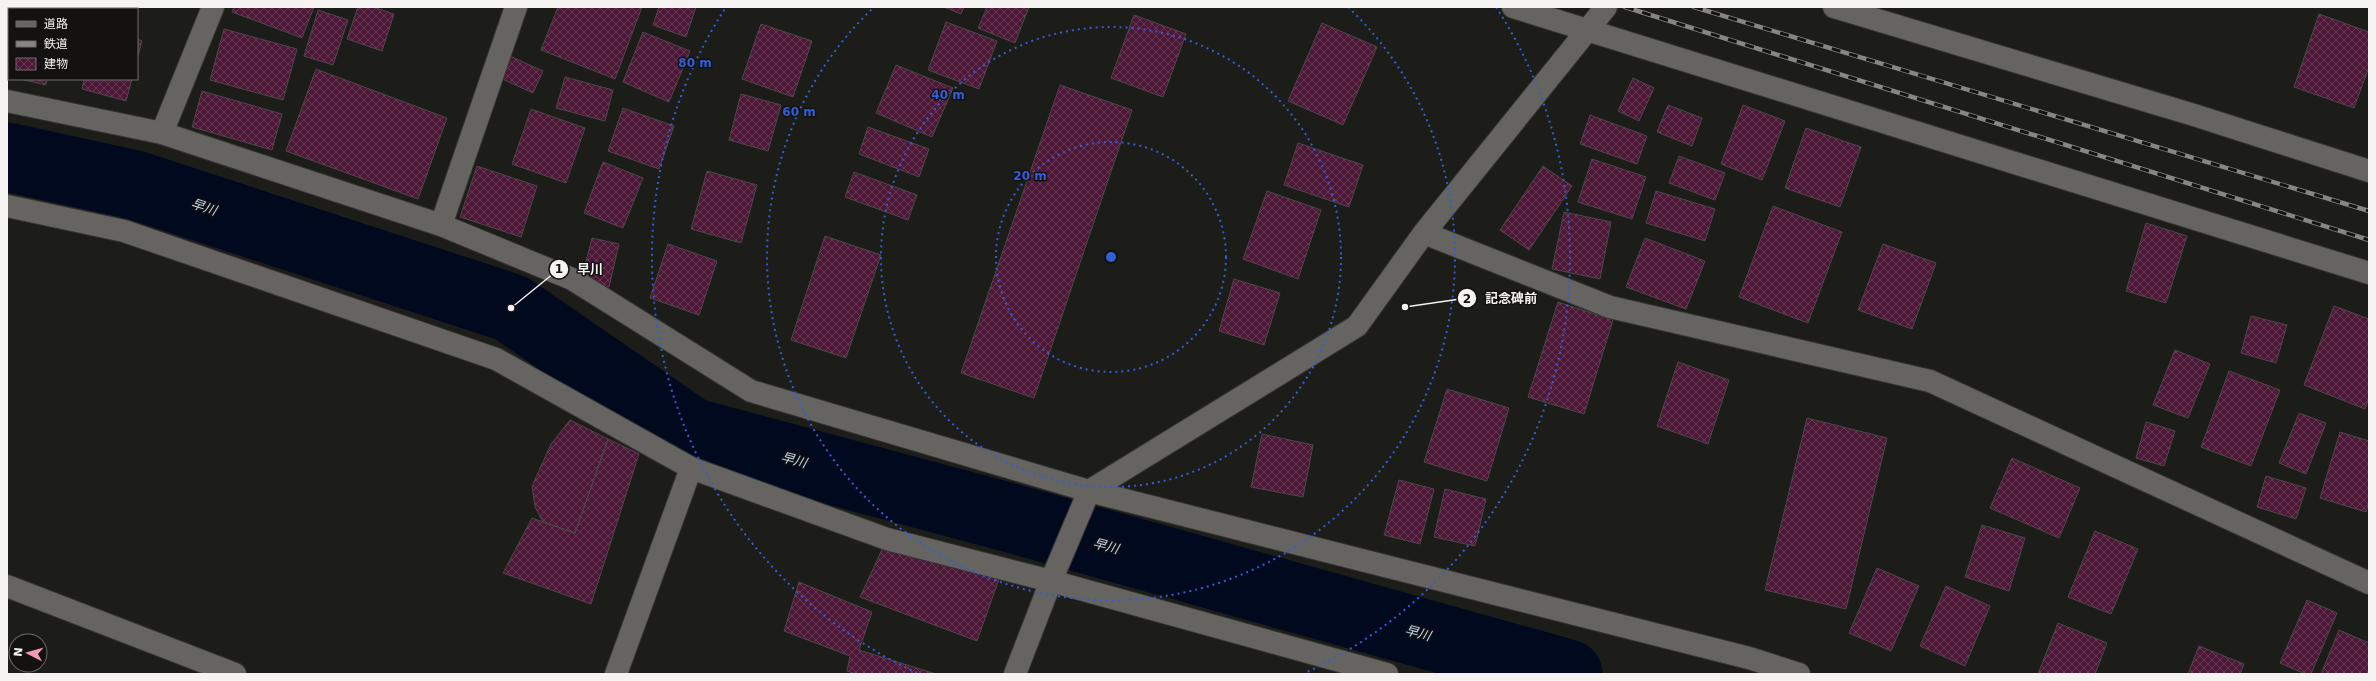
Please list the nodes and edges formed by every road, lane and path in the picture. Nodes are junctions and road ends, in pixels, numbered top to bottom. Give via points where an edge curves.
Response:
1 (213, 7) edge
2 (516, 7) edge
3 (1513, 7) edge
4 (1606, 7) edge
5 (1834, 7) edge
6 (1587, 29) junction
7 (7, 101) edge
8 (162, 133) junction
9 (2369, 171) edge
10 (7, 206) edge
11 (441, 225) junction
12 (1424, 233) junction
13 (2369, 273) edge
14 (691, 468) junction
15 (1089, 491) junction
16 (1051, 581) junction
17 (2369, 583) edge
18 (7, 586) edge
19 (1358, 670) edge
20 (235, 674) edge
21 (616, 674) edge
22 (1015, 674) edge
23 (1386, 674) edge
24 (1799, 674) edge

1 - 8 street
2 - 11 street
3 - 6 street
4 - 6 street
5 - 9 street via 2194,114
6 - 12 street
6 - 13 street
7 - 8 street
8 - 11 street
10 - 14 street via 124,231 496,359
11 - 15 street via 572,279 751,391
12 - 15 street via 1357,326
12 - 17 street via 1610,307 1930,381
14 - 16 street via 888,539
14 - 21 street
15 - 16 street
15 - 24 street via 1749,658
16 - 19 street
16 - 22 street
18 - 20 street
19 - 23 street

